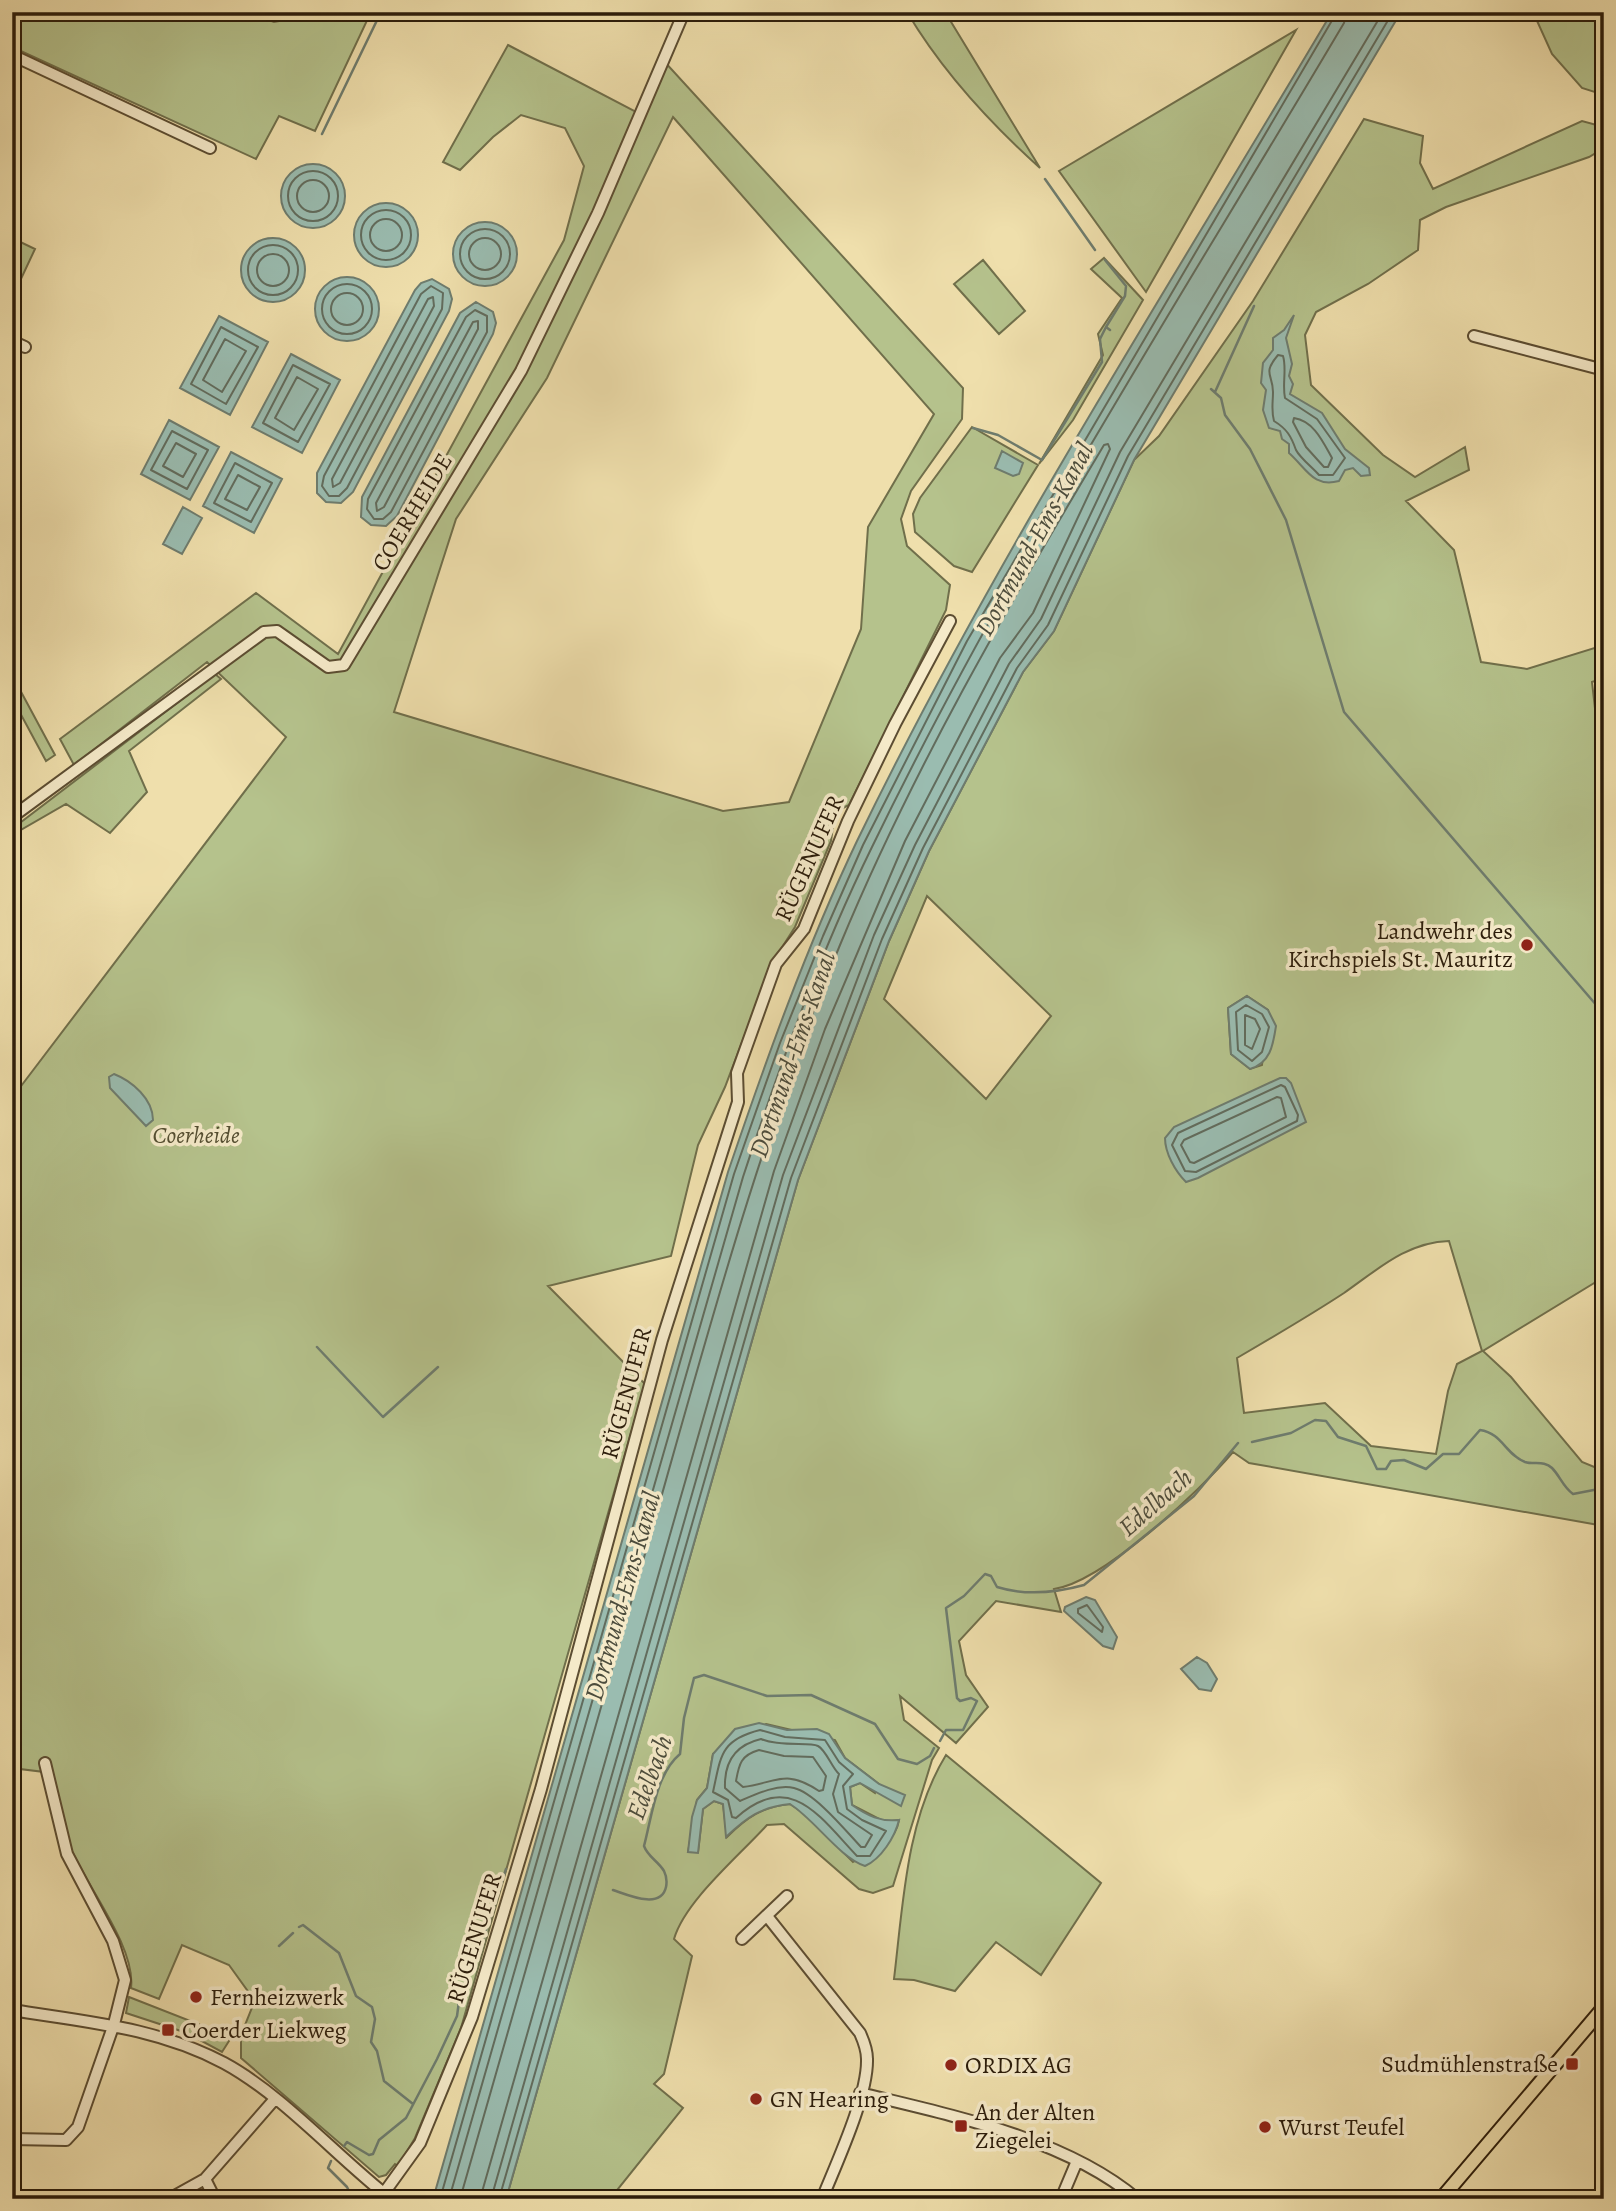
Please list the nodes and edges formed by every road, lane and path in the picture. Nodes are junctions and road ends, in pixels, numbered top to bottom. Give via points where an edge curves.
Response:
1 (684, 12) edge
2 (12, 55) edge
3 (210, 148) dead end
4 (1475, 336) dead end
5 (12, 341) edge
6 (24, 347) dead end
7 (1604, 370) edge
8 (950, 621) dead end
9 (12, 817) edge
10 (46, 1763) dead end
11 (787, 1896) dead end
12 (767, 1916) junction
13 (743, 1939) dead end
14 (19, 1945) dead end
15 (13, 1957) edge
16 (12, 1970) edge
17 (1604, 2007) edge
18 (12, 2010) edge
19 (27, 2012) junction
20 (12, 2017) edge
21 (114, 2024) junction
22 (860, 2093) junction
23 (274, 2100) junction
24 (12, 2139) edge
25 (1077, 2161) junction
26 (205, 2179) junction
27 (387, 2196) edge
28 (169, 2199) edge
29 (215, 2199) edge
30 (822, 2199) edge
31 (1061, 2199) edge
32 (1137, 2199) edge
33 (1441, 2199) edge

1 - 9 street, COERHEIDE via 598,213 521,371 344,665 328,667 277,631 264,632
2 - 3 street
4 - 7 street
5 - 6 street
8 - 27 street, RÜGENUFER via 848,821 804,929 776,964 744,1050 737,1073 738,1102 662,1340 541,1789 472,2017 420,2143
10 - 21 street via 67,1854 121,1961 125,1980
11 - 12 street
12 - 13 street
12 - 22 street via 860,2033 868,2063
14 - 15 street
15 - 16 street
17 - 33 main road
18 - 19 street
19 - 20 street
19 - 21 street
21 - 23 street via 208,2056 240,2073
21 - 24 street via 78,2127 66,2140
22 - 25 street via 942,2113
22 - 30 street
23 - 26 street
23 - 27 street
25 - 31 street
25 - 32 street
26 - 28 street
26 - 29 street

